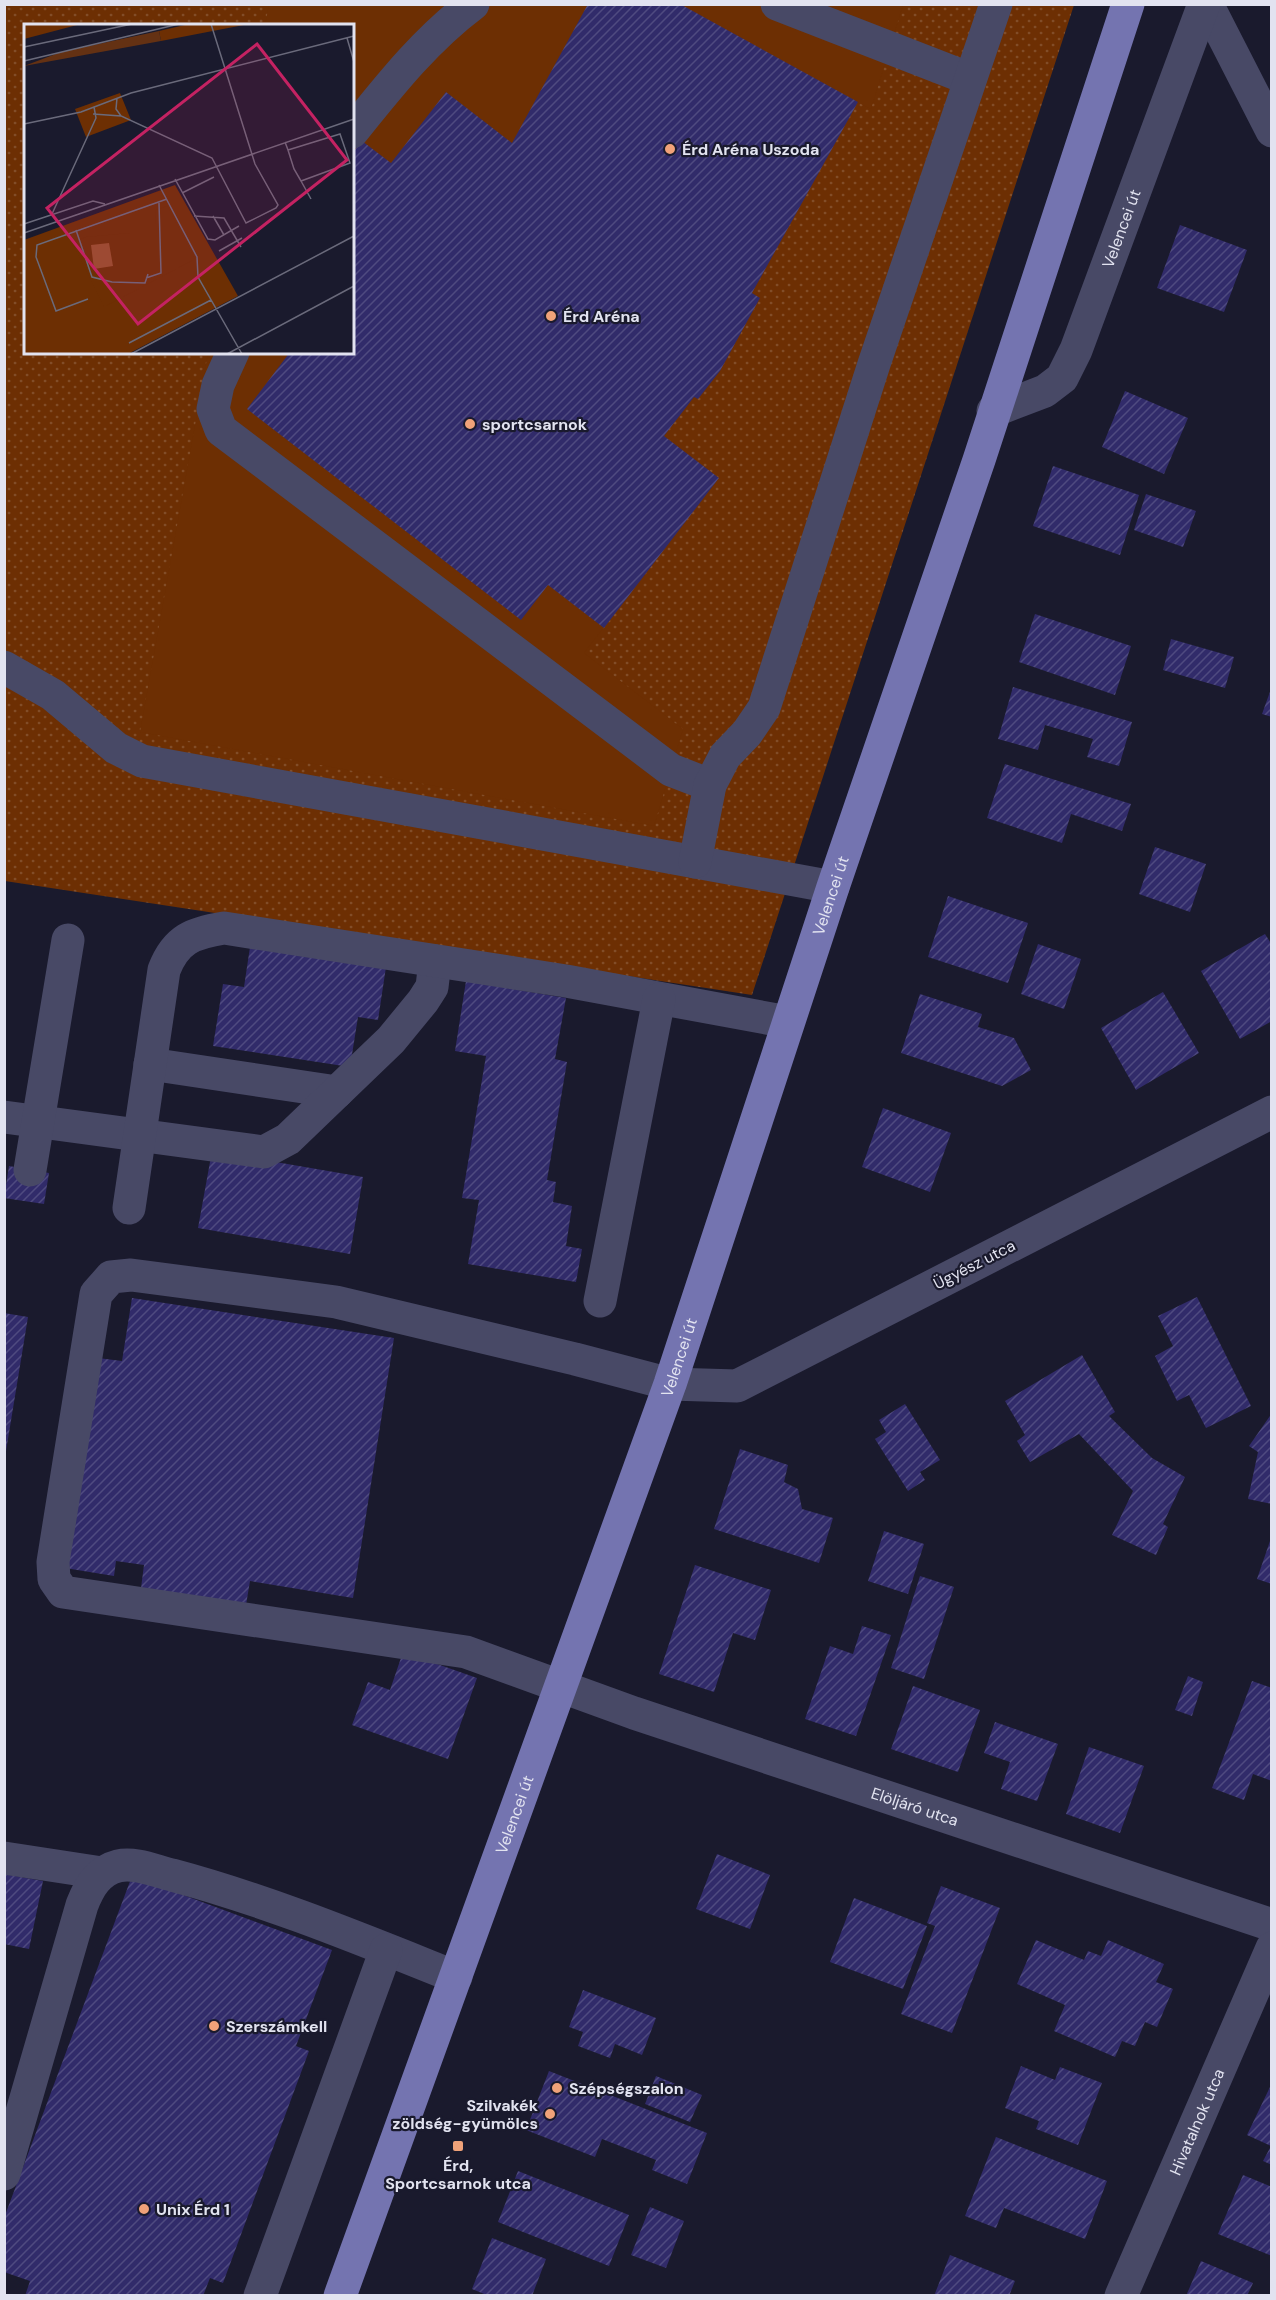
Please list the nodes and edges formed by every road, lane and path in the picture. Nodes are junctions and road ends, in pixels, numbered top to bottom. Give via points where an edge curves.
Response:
1 (473, 4) edge
2 (777, 4) edge
3 (996, 4) edge
4 (1128, 4) edge
5 (1206, 4) edge
6 (970, 79) junction
7 (354, 129) edge
8 (1272, 132) edge
9 (232, 354) edge
10 (993, 411) junction
11 (4, 667) edge
12 (710, 785) junction
13 (695, 862) junction
14 (833, 887) junction
15 (68, 940) dead end
16 (435, 961) junction
17 (659, 999) junction
18 (788, 1022) junction
19 (150, 1064) junction
20 (337, 1092) junction
21 (1272, 1112) edge
22 (4, 1117) edge
23 (38, 1122) junction
24 (139, 1136) junction
25 (30, 1170) dead end
26 (129, 1208) dead end
27 (600, 1301) dead end
28 (669, 1384) junction
29 (560, 1687) junction
30 (4, 1858) edge
31 (102, 1873) junction
32 (1272, 1925) edge
33 (1272, 1948) edge
34 (386, 1950) junction
35 (456, 1977) junction
36 (4, 2174) edge
37 (260, 2295) edge
38 (340, 2295) edge
39 (1121, 2295) edge

1 - 7 street via 422,48
2 - 6 street
3 - 6 street
4 - 10 main road, Velencei út
5 - 8 street
5 - 10 street, Velencei út via 1072,360 1062,378 1045,391
6 - 12 street via 764,708 725,756
9 - 12 street via 218,385 213,409 220,430 670,770
10 - 14 main road, Velencei út
11 - 13 street via 53,695 116,748 142,761
12 - 13 street
13 - 14 street
14 - 18 main road, Velencei út
15 - 23 street
16 - 17 street
16 - 19 street via 224,928 202,931 184,940 170,954 164,970
16 - 20 street via 432,987 423,1001 391,1040
17 - 18 street
17 - 27 street
18 - 28 main road, Velencei út
19 - 20 street
19 - 24 street
20 - 24 street via 288,1138 264,1152
21 - 28 street, Ügyész utca via 737,1386
22 - 23 street
23 - 24 street
23 - 25 street
24 - 26 street
28 - 29 main road, Velencei út
28 - 29 street, Ügyész utca via 336,1302 131,1275 111,1277 96,1294 53,1562 54,1579 63,1592 466,1652
29 - 32 street, Elöljáró utca
29 - 35 main road, Velencei út
30 - 31 street
31 - 34 street via 118,1866 136,1866 225,1889
31 - 36 street via 90,1886 82,1905
33 - 39 street, Hivatalnok utca
34 - 35 street
34 - 37 street
35 - 38 main road, Velencei út

